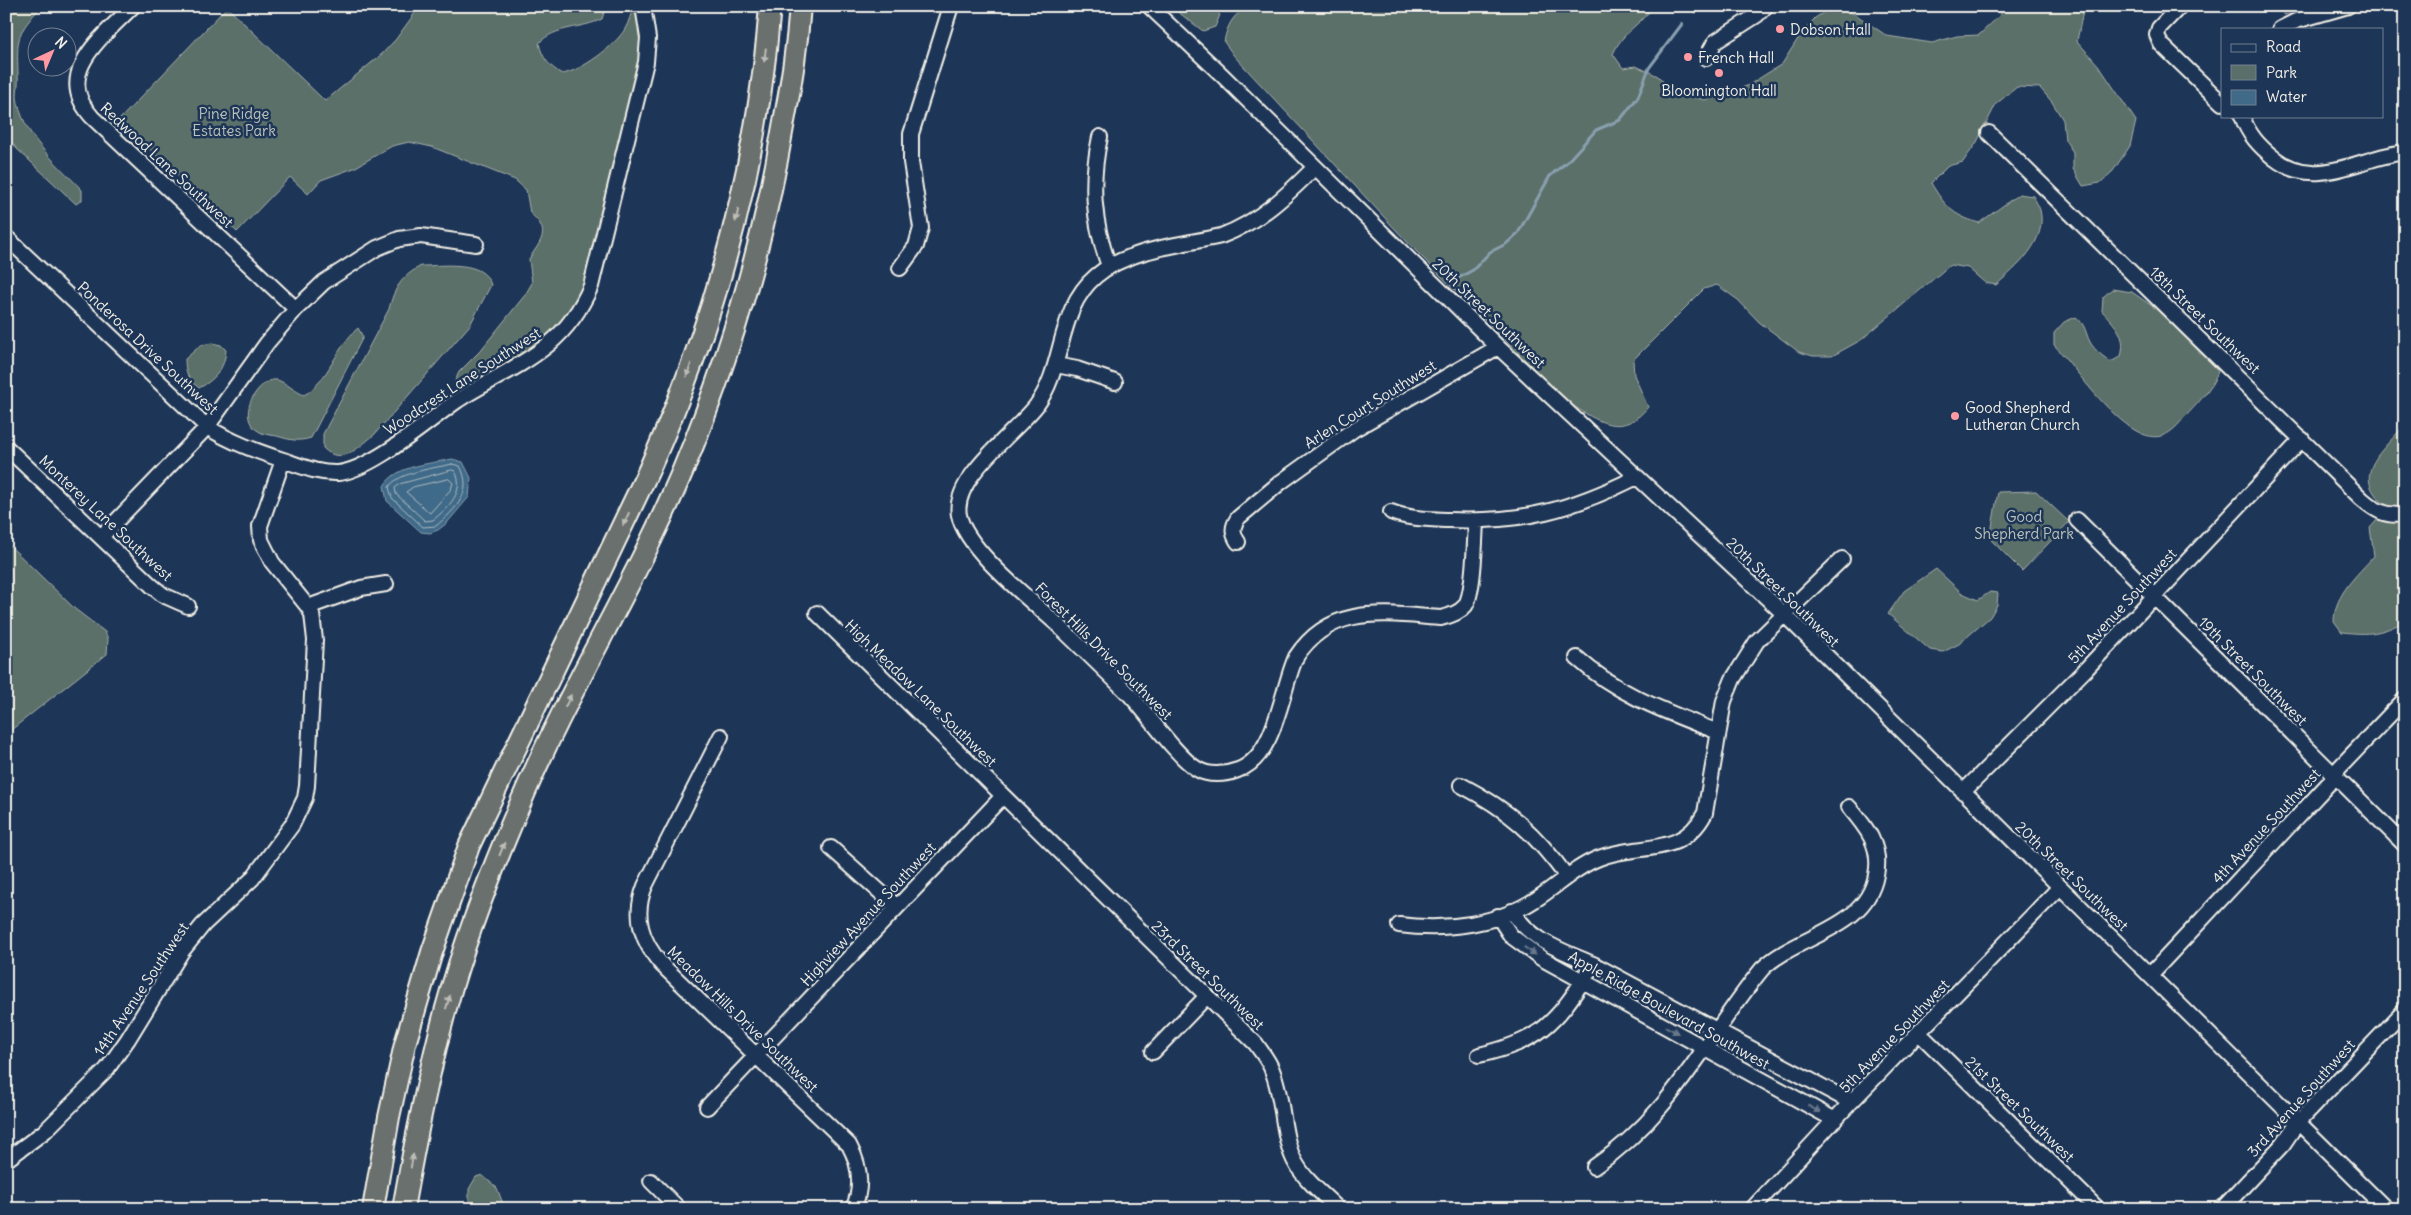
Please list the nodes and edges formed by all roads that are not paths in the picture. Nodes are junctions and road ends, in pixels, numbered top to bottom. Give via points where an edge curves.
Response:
1 (133, 6) edge
2 (643, 6) edge
3 (770, 6) edge
4 (800, 6) edge
5 (950, 6) edge
6 (1149, 6) edge
7 (1766, 6) edge
8 (2180, 6) edge
9 (2348, 6) edge
10 (2282, 28) edge
11 (1706, 58) dead end
12 (2221, 102) edge
13 (2243, 118) edge
14 (1990, 133) dead end
15 (1100, 137) dead end
16 (2405, 152) edge
17 (1315, 167) junction
18 (6, 237) edge
19 (476, 244) dead end
20 (1109, 266) junction
21 (900, 268) dead end
22 (296, 309) junction
23 (1498, 347) junction
24 (1056, 365) junction
25 (1115, 382) dead end
26 (207, 427) junction
27 (2302, 439) junction
28 (6, 447) edge
29 (282, 460) junction
30 (1637, 476) junction
31 (1391, 512) dead end
32 (2405, 514) edge
33 (2077, 520) dead end
34 (1476, 521) junction
35 (101, 537) junction
36 (1238, 542) dead end
37 (1842, 559) dead end
38 (386, 584) dead end
39 (2154, 595) junction
40 (188, 606) dead end
41 (308, 607) junction
42 (817, 614) dead end
43 (1785, 615) junction
44 (1577, 658) dead end
45 (2405, 699) edge
46 (1718, 732) junction
47 (721, 736) dead end
48 (2335, 776) junction
49 (1461, 785) dead end
50 (1963, 792) junction
51 (1003, 796) junction
52 (1849, 807) dead end
53 (2405, 845) edge
54 (831, 848) dead end
55 (1567, 877) junction
56 (2060, 887) junction
57 (897, 907) junction
58 (1512, 911) junction
59 (1498, 916) junction
60 (1399, 925) dead end
61 (1593, 964) junction
62 (2150, 975) junction
63 (1583, 980) junction
64 (1206, 996) junction
65 (2405, 1010) edge
66 (1716, 1032) junction
67 (1919, 1033) junction
68 (1706, 1049) junction
69 (1153, 1052) dead end
70 (1479, 1055) dead end
71 (756, 1056) junction
72 (1851, 1102) junction
73 (707, 1107) dead end
74 (1835, 1120) junction
75 (2298, 1122) junction
76 (6, 1160) edge
77 (1594, 1167) dead end
78 (651, 1181) dead end
79 (373, 1209) edge
80 (403, 1209) edge
81 (679, 1209) edge
82 (853, 1209) edge
83 (1338, 1209) edge
84 (1752, 1209) edge
85 (2098, 1209) edge
86 (2222, 1209) edge
87 (2386, 1209) edge

1 - 22 street, Redwood Lane Southwest via 84,60 77,87 82,103 92,117
2 - 29 street, Woodcrest Lane Southwest via 648,47 628,139 591,286 567,326 548,345 517,367 458,401 364,464 348,471 327,473
3 -> 79 highway via 761,90 742,193 730,245 696,350 674,414 648,472 469,846 432,952 405,1044
80 -> 4 highway via 421,1108 447,1005 483,898 519,804 549,739 682,472 724,361 758,245 777,162
5 - 21 street via 911,134 911,162 921,228 916,246
6 - 17 street, 20th Street Southwest
7 - 11 street via 1715,42
8 - 12 street via 2159,28 2157,35 2161,44
9 - 10 street
13 - 16 street via 2263,150 2279,162 2305,173 2326,173
14 - 27 street, 18th Street Southwest
15 - 20 street via 1095,160 1093,202 1095,223
17 - 20 street, Forest Hills Drive Southwest via 1278,202 1236,230 1139,254
17 - 23 street, 20th Street Southwest
18 - 26 street, Ponderosa Drive Southwest
19 - 22 street via 421,236 399,238 339,271
20 - 24 street, Forest Hills Drive Southwest via 1082,289 1071,308
22 - 26 street via 267,343
23 - 30 street, 20th Street Southwest
23 - 36 street, Arlen Court Southwest via 1365,423 1314,457 1238,518 1233,534
24 - 25 street
24 - 34 street, Forest Hills Drive Southwest via 1036,406 964,486 958,505 962,524 997,568 1130,695 1189,763 1202,772 1220,774 1237,771 1256,759 1266,745 1296,656 1305,644 1327,627 1344,618 1361,615 1441,618 1462,609 1471,589
26 - 29 street, Ponderosa Drive Southwest via 227,439
26 - 35 street
27 - 32 street, 18th Street Southwest via 2370,506 2386,514
27 - 39 street, 5th Avenue Southwest
28 - 35 street, Monterey Lane Southwest
29 - 41 street, 14th Avenue Southwest via 260,526 261,540 272,562
30 - 34 street via 1606,491 1541,514
30 - 43 street, 20th Street Southwest
31 - 34 street via 1422,519
33 - 39 street, 19th Street Southwest
35 - 40 street, Monterey Lane Southwest via 163,595
37 - 43 street
38 - 41 street via 360,588
39 - 48 street, 19th Street Southwest
39 - 50 street, 5th Avenue Southwest via 2087,668
41 - 76 street, 14th Avenue Southwest via 315,640 307,786 292,825 252,879 203,925 182,950 107,1069 45,1131
42 - 51 street, High Meadow Lane Southwest
43 - 46 street via 1757,641 1743,660 1728,690
43 - 50 street, 20th Street Southwest
44 - 46 street via 1631,697
45 - 48 street, 4th Avenue Southwest via 2338,768
46 - 55 street via 1707,805 1693,831 1672,844 1621,851 1597,859
47 - 71 street, Meadow Hills Drive Southwest via 646,886 640,904 640,922 643,938 653,954
48 - 53 street, 19th Street Southwest
48 - 62 street, 4th Avenue Southwest
49 - 55 street via 1491,801 1523,825
50 - 56 street, 20th Street Southwest
51 - 57 street, Highview Avenue Southwest
51 - 64 street, 23rd Street Southwest
52 - 66 street via 1871,835 1877,852 1875,879 1867,900 1844,921 1774,958 1752,981
54 - 57 street
55 - 58 street
56 - 62 street, 20th Street Southwest
56 - 67 street, 5th Avenue Southwest
57 - 71 street, Highview Avenue Southwest
58 - 59 street
58 - 61 street, Apple Ridge Boulevard Southwest via 1534,937
59 - 60 street via 1443,928
59 -> 63 street, Apple Ridge Boulevard Southwest via 1504,928 1524,947
61 - 63 street
61 - 66 street, Apple Ridge Boulevard Southwest
62 - 75 street, 20th Street Southwest
63 -> 68 street, Apple Ridge Boulevard Southwest
63 - 70 street via 1566,1008 1544,1030 1520,1044
64 - 69 street
64 - 83 street, 23rd Street Southwest via 1265,1056 1276,1080 1294,1160 1308,1180
65 - 75 street, 3rd Avenue Southwest
66 - 68 street
66 - 72 street, Apple Ridge Boulevard Southwest
67 - 72 street, 5th Avenue Southwest
67 - 85 street, 21st Street Southwest
68 -> 74 street, Apple Ridge Boulevard Southwest
68 - 77 street via 1652,1119
71 - 73 street, Highview Avenue Southwest
71 - 82 street, Meadow Hills Drive Southwest via 849,1145 856,1158 859,1176
72 - 74 street, 5th Avenue Southwest
74 - 84 street, 5th Avenue Southwest
75 - 86 street, 3rd Avenue Southwest via 2283,1144
75 - 87 street, 20th Street Southwest
78 - 81 street

